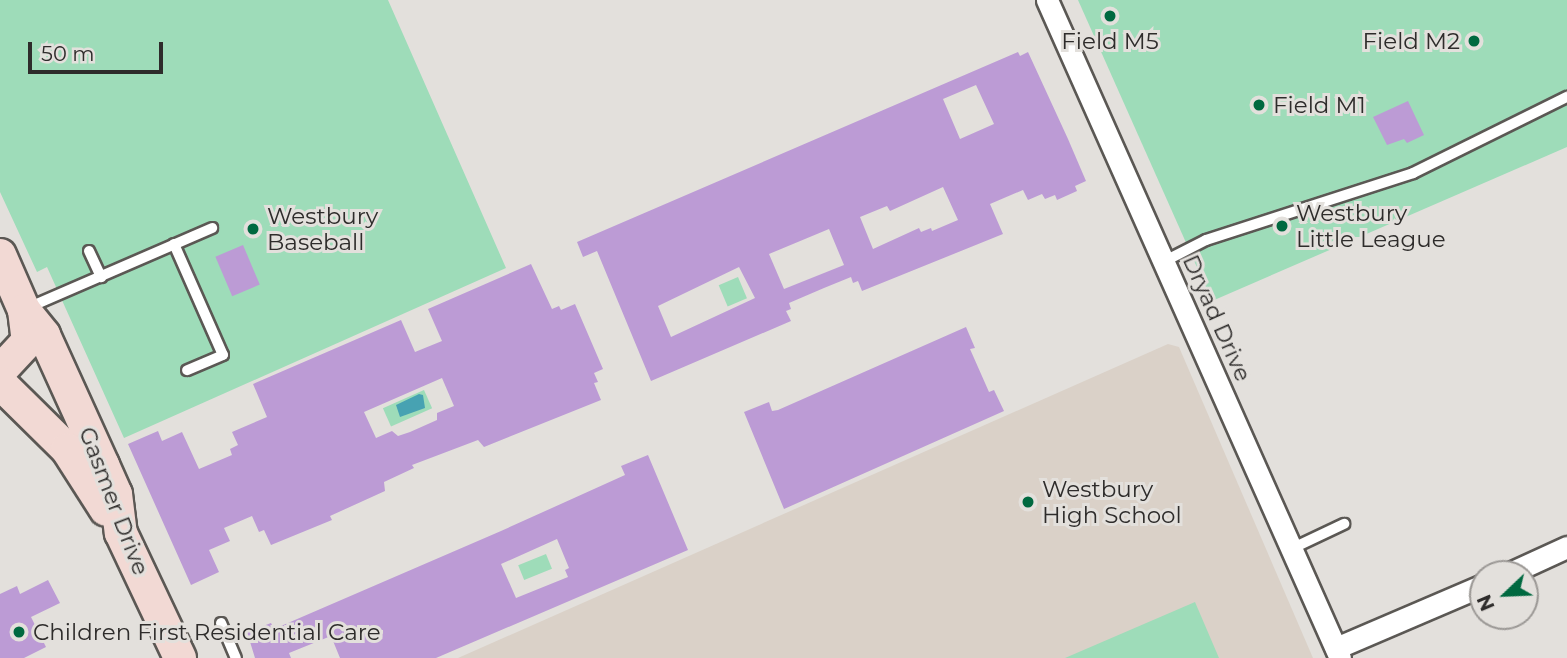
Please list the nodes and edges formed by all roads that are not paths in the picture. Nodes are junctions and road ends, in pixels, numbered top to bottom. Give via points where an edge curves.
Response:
1 (1047, 0) edge
2 (1567, 97) edge
3 (212, 228) dead end
4 (174, 244) junction
5 (89, 251) dead end
6 (0, 255) edge
7 (1163, 262) junction
8 (100, 277) junction
9 (24, 310) junction
10 (187, 370) dead end
11 (0, 372) edge
12 (0, 383) edge
13 (1344, 524) dead end
14 (121, 533) junction
15 (1567, 547) edge
16 (1291, 548) junction
17 (1539, 560) edge
18 (1469, 592) edge
19 (221, 623) dead end
20 (1338, 653) edge
21 (180, 658) edge
22 (236, 658) edge

1 - 7 street, Dryad Drive
2 - 7 lane via 1413,173 1206,240
3 - 4 lane
4 - 8 lane
4 - 10 lane via 223,355
5 - 8 lane
6 - 9 street, Gasmer Drive
7 - 16 street, Dryad Drive
8 - 9 lane
9 - 11 street, Gasmer Drive via 27,341
9 - 14 street, Gasmer Drive via 44,335 112,484
12 - 14 street via 67,449
13 - 16 lane
14 - 21 street, Gasmer Drive
15 - 17 street
16 - 20 street, Dryad Drive
18 - 20 street
19 - 22 lane

